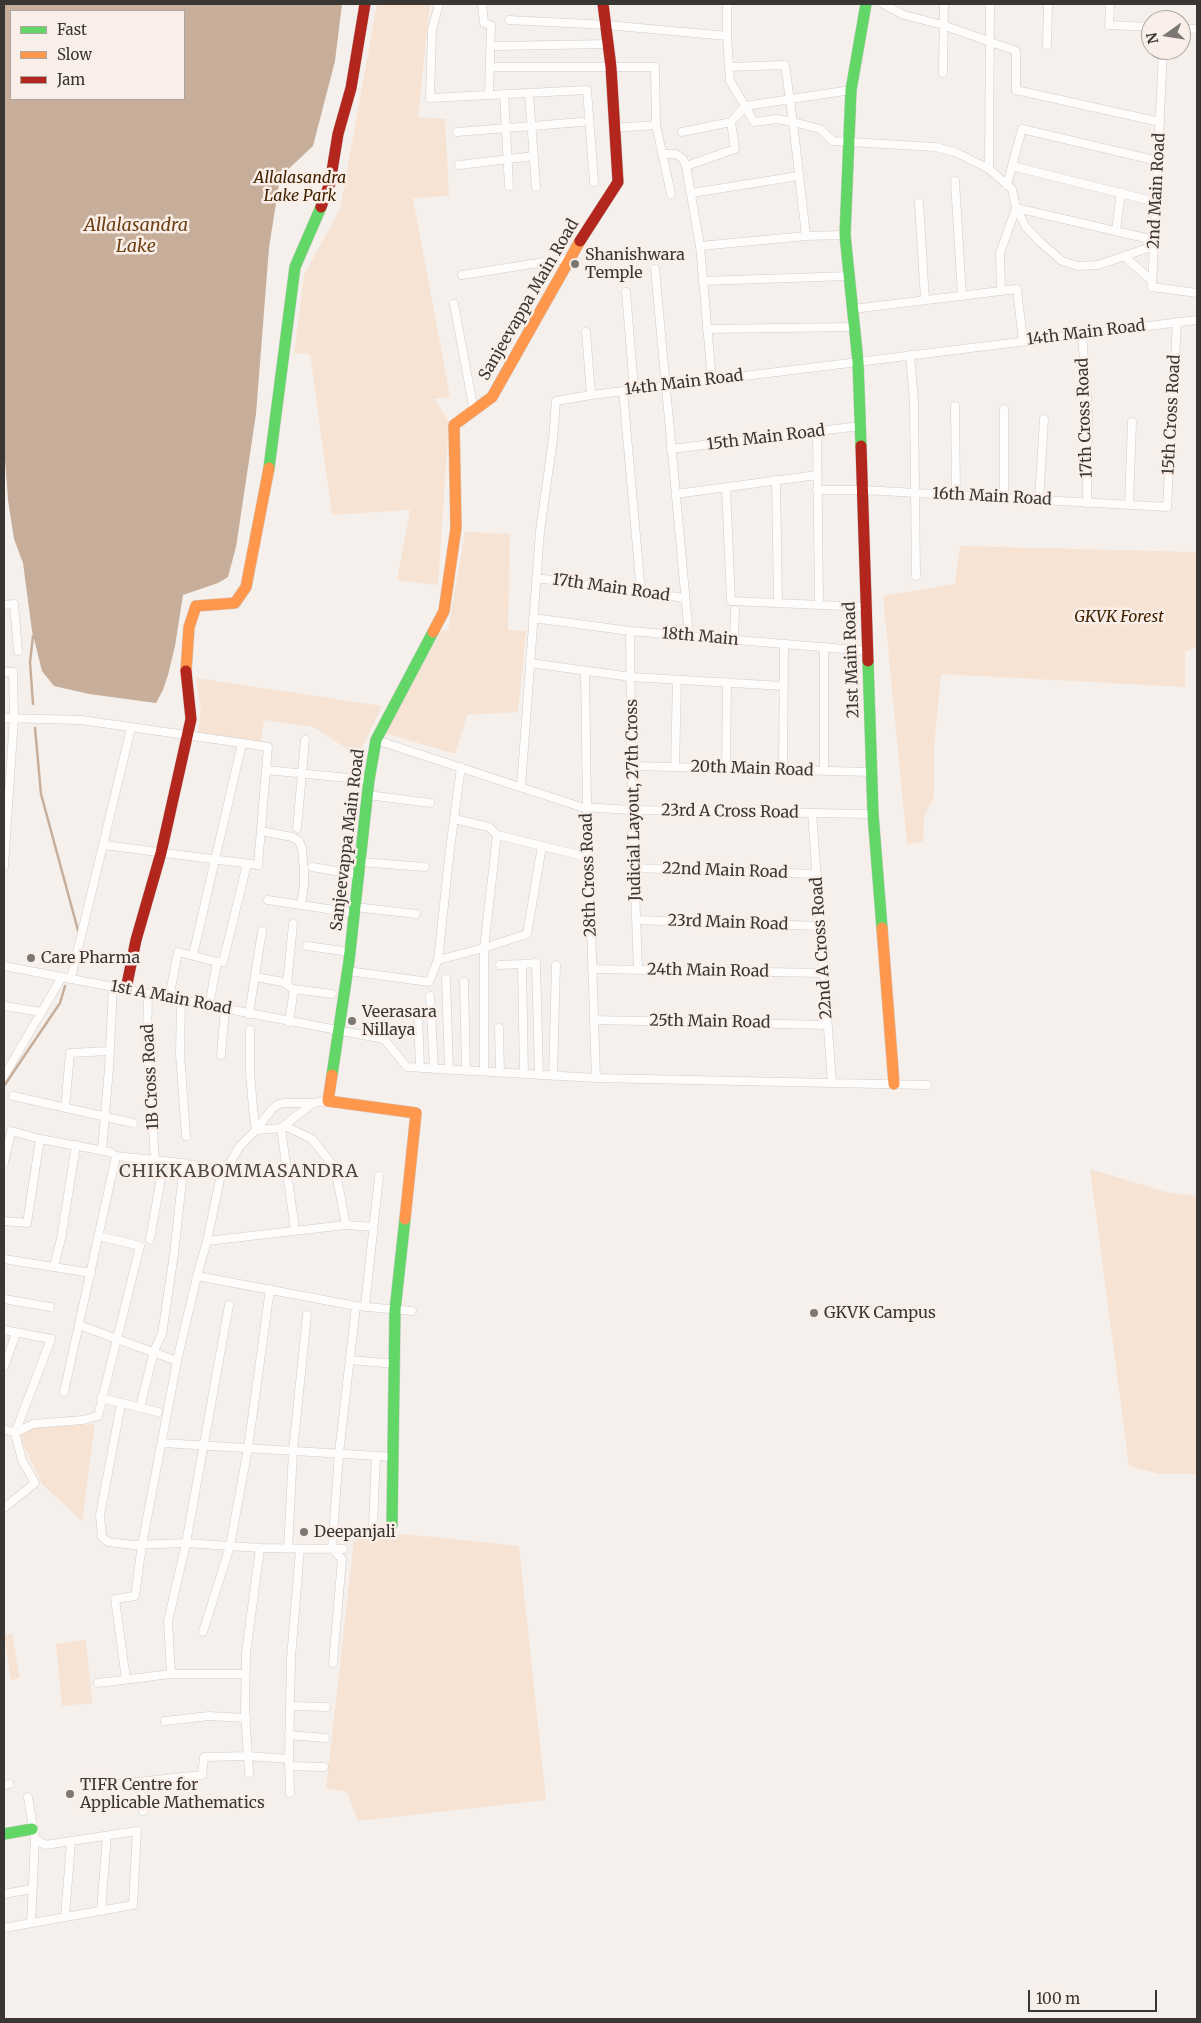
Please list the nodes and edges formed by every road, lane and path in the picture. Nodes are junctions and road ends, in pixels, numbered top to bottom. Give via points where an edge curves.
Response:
1 (365, 4) edge
2 (439, 4) edge
3 (482, 4) edge
4 (603, 4) edge
5 (738, 4) edge
6 (866, 4) edge
7 (883, 4) edge
8 (944, 4) edge
9 (990, 4) edge
10 (1048, 4) edge
11 (1110, 4) edge
12 (728, 5) edge
13 (509, 20) dead end
14 (607, 25) junction
15 (943, 25) junction
16 (1141, 27) edge
17 (727, 36) junction
18 (990, 43) junction
19 (608, 44) junction
20 (1047, 45) dead end
21 (497, 46) dead end
22 (1163, 60) edge
23 (496, 67) dead end
24 (611, 67) junction
25 (729, 67) junction
26 (943, 73) dead end
27 (851, 90) junction
28 (489, 94) junction
29 (504, 94) junction
30 (529, 94) junction
31 (789, 98) junction
32 (745, 106) junction
33 (582, 122) dead end
34 (731, 122) junction
35 (793, 122) junction
36 (1160, 122) junction
37 (656, 125) junction
38 (532, 127) junction
39 (614, 128) junction
40 (506, 129) junction
41 (457, 132) dead end
42 (682, 132) dead end
43 (849, 142) junction
44 (662, 154) junction
45 (534, 156) junction
46 (508, 159) junction
47 (1158, 161) junction
48 (459, 165) dead end
49 (686, 166) junction
50 (1012, 166) junction
51 (989, 169) junction
52 (798, 176) junction
53 (956, 181) dead end
54 (594, 182) dead end
55 (1006, 185) junction
56 (509, 186) dead end
57 (536, 187) dead end
58 (1121, 192) junction
59 (692, 193) junction
60 (671, 194) dead end
61 (1156, 202) junction
62 (918, 203) dead end
63 (1016, 208) junction
64 (1116, 231) junction
65 (845, 235) junction
66 (806, 236) junction
67 (1154, 243) junction
68 (700, 246) junction
69 (1124, 256) junction
70 (570, 258) junction
71 (655, 269) dead end
72 (462, 275) dead end
73 (849, 276) junction
74 (1152, 281) junction
75 (703, 282) junction
76 (1001, 291) junction
77 (626, 292) dead end
78 (1197, 293) edge
79 (962, 296) junction
80 (925, 300) junction
81 (454, 304) dead end
82 (852, 309) junction
83 (1197, 320) edge
84 (1177, 322) junction
85 (854, 327) junction
86 (707, 329) junction
87 (586, 332) dead end
88 (1082, 334) junction
89 (1023, 341) junction
90 (910, 355) junction
91 (858, 362) junction
92 (712, 380) junction
93 (665, 386) junction
94 (634, 390) junction
95 (623, 391) junction
96 (591, 395) junction
97 (956, 406) dead end
98 (1004, 409) dead end
99 (474, 411) junction
100 (1044, 419) dead end
101 (1132, 422) dead end
102 (860, 426) junction
103 (817, 432) junction
104 (671, 450) junction
105 (817, 475) junction
106 (776, 480) junction
107 (726, 487) junction
108 (817, 490) junction
109 (863, 490) junction
110 (916, 493) junction
111 (676, 494) junction
112 (956, 495) junction
113 (1004, 498) junction
114 (1039, 500) junction
115 (1087, 502) junction
116 (1129, 505) junction
117 (1168, 507) joint
118 (916, 576) dead end
119 (536, 578) junction
120 (641, 592) junction
121 (685, 598) junction
122 (778, 603) junction
123 (4, 605) edge
124 (819, 605) junction
125 (866, 608) junction
126 (735, 610) dead end
127 (533, 618) junction
128 (630, 631) junction
129 (689, 636) junction
130 (734, 640) junction
131 (784, 644) junction
132 (824, 647) junction
133 (18, 651) dead end
134 (868, 651) junction
135 (530, 663) junction
136 (585, 671) junction
137 (4, 672) edge
138 (631, 677) junction
139 (677, 680) junction
140 (727, 682) junction
141 (784, 686) junction
142 (4, 718) edge
143 (14, 718) junction
144 (131, 728) junction
145 (188, 736) junction
146 (305, 740) dead end
147 (376, 740) junction
148 (242, 743) junction
149 (632, 766) junction
150 (462, 767) junction
151 (675, 767) junction
152 (726, 768) junction
153 (266, 770) junction
154 (783, 770) junction
155 (824, 771) junction
156 (871, 772) junction
157 (303, 773) junction
158 (369, 780) junction
159 (521, 787) junction
160 (368, 795) junction
161 (430, 803) dead end
162 (587, 807) junction
163 (632, 810) junction
164 (812, 813) junction
165 (873, 814) junction
166 (454, 819) junction
167 (297, 828) dead end
168 (261, 831) junction
169 (497, 834) junction
170 (104, 845) junction
171 (542, 846) junction
172 (161, 853) junction
173 (588, 857) junction
174 (216, 860) junction
175 (360, 862) junction
176 (247, 864) junction
177 (4, 866) edge
178 (312, 867) dead end
179 (425, 867) dead end
180 (634, 868) junction
181 (816, 874) junction
182 (359, 876) junction
183 (268, 900) dead end
184 (301, 905) junction
185 (355, 910) junction
186 (416, 914) dead end
187 (636, 920) junction
188 (293, 924) dead end
189 (820, 926) junction
190 (262, 931) dead end
191 (307, 946) dead end
192 (484, 948) junction
193 (350, 952) junction
194 (193, 954) junction
195 (438, 960) junction
196 (217, 962) junction
197 (522, 964) junction
198 (556, 964) dead end
199 (500, 965) dead end
200 (4, 966) edge
201 (592, 969) junction
202 (638, 970) junction
203 (348, 971) junction
204 (824, 973) junction
205 (62, 977) junction
206 (255, 977) junction
207 (71, 978) junction
208 (446, 980) dead end
209 (464, 982) dead end
210 (287, 984) junction
211 (112, 986) junction
212 (126, 989) junction
213 (294, 989) junction
214 (148, 994) junction
215 (332, 994) dead end
216 (430, 996) dead end
217 (169, 998) junction
218 (181, 1000) junction
219 (4, 1006) edge
220 (209, 1006) junction
221 (225, 1009) junction
222 (42, 1012) junction
223 (249, 1014) junction
224 (418, 1014) dead end
225 (594, 1020) junction
226 (289, 1022) junction
227 (827, 1025) junction
228 (499, 1028) dead end
229 (250, 1030) dead end
230 (338, 1031) junction
231 (109, 1051) junction
232 (221, 1054) dead end
233 (420, 1068) junction
234 (434, 1069) junction
235 (449, 1070) junction
236 (466, 1070) junction
237 (484, 1072) junction
238 (500, 1072) junction
239 (524, 1074) junction
240 (539, 1075) junction
241 (4, 1076) edge
242 (554, 1076) junction
243 (596, 1078) junction
244 (832, 1083) junction
245 (894, 1084) junction
246 (927, 1085) dead end
247 (13, 1096) dead end
248 (328, 1101) junction
249 (312, 1103) junction
250 (65, 1108) junction
251 (105, 1116) junction
252 (133, 1123) dead end
253 (283, 1127) junction
254 (256, 1130) junction
255 (186, 1136) dead end
256 (40, 1139) junction
257 (76, 1145) junction
258 (102, 1150) junction
259 (116, 1156) junction
260 (160, 1161) junction
261 (4, 1164) edge
262 (184, 1164) junction
263 (224, 1172) junction
264 (379, 1176) dead end
265 (4, 1221) edge
266 (346, 1225) junction
267 (373, 1227) junction
268 (295, 1230) junction
269 (98, 1236) junction
270 (150, 1239) dead end
271 (208, 1242) junction
272 (4, 1260) edge
273 (54, 1266) junction
274 (90, 1273) junction
275 (197, 1276) junction
276 (270, 1289) junction
277 (4, 1299) edge
278 (229, 1305) dead end
279 (356, 1306) junction
280 (365, 1306) junction
281 (50, 1307) dead end
282 (395, 1310) junction
283 (412, 1312) dead end
284 (307, 1315) dead end
285 (78, 1325) junction
286 (4, 1330) edge
287 (16, 1333) junction
288 (116, 1338) junction
289 (154, 1351) junction
290 (350, 1360) junction
291 (177, 1361) junction
292 (396, 1364) junction
293 (4, 1368) edge
294 (64, 1392) dead end
295 (101, 1398) junction
296 (121, 1404) junction
297 (140, 1408) junction
298 (158, 1412) dead end
299 (4, 1429) edge
300 (15, 1434) junction
301 (162, 1443) junction
302 (204, 1446) junction
303 (248, 1448) junction
304 (293, 1451) junction
305 (339, 1454) junction
306 (376, 1456) junction
307 (394, 1457) junction
308 (4, 1508) edge
309 (373, 1525) dead end
310 (392, 1525) dead end
311 (186, 1543) junction
312 (142, 1545) junction
313 (230, 1546) junction
314 (260, 1548) junction
315 (288, 1549) junction
316 (300, 1549) junction
317 (332, 1549) junction
318 (343, 1549) dead end
319 (202, 1632) dead end
320 (333, 1664) dead end
321 (171, 1674) junction
322 (246, 1674) junction
323 (126, 1679) junction
324 (98, 1683) dead end
325 (290, 1706) junction
326 (326, 1707) dead end
327 (246, 1718) junction
328 (165, 1720) dead end
329 (290, 1735) junction
330 (325, 1738) dead end
331 (248, 1756) junction
332 (289, 1762) junction
333 (324, 1767) dead end
334 (249, 1773) dead end
335 (139, 1783) junction
336 (110, 1785) dead end
337 (290, 1794) dead end
338 (28, 1796) dead end
339 (143, 1811) dead end
340 (4, 1834) edge
341 (33, 1834) junction
342 (107, 1836) junction
343 (71, 1842) junction
344 (32, 1889) junction
345 (4, 1894) edge
346 (101, 1911) junction
347 (65, 1917) junction
348 (31, 1923) junction
349 (4, 1928) edge

1 - 145 street via 330,183 295,267 269,467 246,587 235,603 196,606 189,627 186,666 192,719
2 - 28 street via 432,30 430,98
3 - 28 street via 484,23 491,25
4 - 14 street, Sanjeevappa Main Road
5 - 12 street
6 - 27 street, 21st Main Road
7 - 15 street via 904,15
8 - 15 street
9 - 18 street
10 - 20 street
11 - 16 street via 1109,26
12 - 17 street
13 - 14 street
14 - 17 street
14 - 19 street, Sanjeevappa Main Road
15 - 18 street
15 - 26 street
17 - 25 street
18 - 36 street via 1016,51 1016,90
18 - 51 street
19 - 21 street
19 - 24 street, Sanjeevappa Main Road
22 - 36 street, 2nd Main Road
23 - 24 street
24 - 37 street via 655,67
24 - 39 street, Sanjeevappa Main Road
25 - 31 street via 785,66
25 - 32 street via 730,81
27 - 31 street
27 - 43 street, 21st Main Road
28 - 29 street
29 - 30 street
29 - 40 street
30 - 38 street
30 - 54 street via 587,90
31 - 32 street
31 - 35 street
32 - 34 street
32 - 35 street via 754,122 777,119
33 - 38 street
34 - 42 street
34 - 49 street via 735,149
35 - 43 street via 820,129 832,141
35 - 52 street
36 - 47 street, 2nd Main Road
37 - 39 street
37 - 44 street
38 - 40 street
38 - 45 street
39 - 70 street, Sanjeevappa Main Road via 618,182
40 - 41 street
40 - 46 street
43 - 51 street via 935,147 955,152
43 - 65 street, 21st Main Road
44 - 49 street via 676,154
44 - 60 street
45 - 46 street
45 - 57 street
46 - 48 street
46 - 56 street
47 - 50 street via 1022,129
47 - 61 street, 2nd Main Road
49 - 59 street
50 - 55 street
50 - 58 street
51 - 55 street
52 - 59 street
52 - 66 street
53 - 79 street
55 - 63 street via 1012,189
58 - 61 street
58 - 64 street
59 - 68 street
61 - 67 street, 2nd Main Road
62 - 80 street
63 - 64 street
63 - 69 street via 1026,227 1062,261 1078,266 1098,265
63 - 76 street via 1000,253
64 - 67 street
65 - 66 street
65 - 73 street, 21st Main Road
66 - 68 street
67 - 69 street
67 - 74 street, 2nd Main Road
68 - 75 street
69 - 74 street
70 - 72 street
70 - 99 street, Sanjeevappa Main Road via 492,397
71 - 93 street
73 - 75 street
73 - 82 street, 21st Main Road
74 - 78 street via 1152,287
75 - 86 street
76 - 79 street
76 - 89 street via 1017,289
77 - 94 street
79 - 80 street
80 - 82 street
81 - 99 street
82 - 85 street, 21st Main Road
83 - 84 street, 14th Main Road
84 - 88 street, 14th Main Road
84 - 117 street, 15th Cross Road
85 - 86 street
85 - 91 street, 21st Main Road
86 - 92 street
87 - 96 street
88 - 89 street, 14th Main Road
88 - 115 street, 17th Cross Road via 1088,410
89 - 90 street, 14th Main Road
90 - 91 street, 14th Main Road
90 - 110 street
91 - 92 street, 14th Main Road
91 - 102 street, 21st Main Road
92 - 93 street, 14th Main Road
93 - 94 street, 14th Main Road
93 - 104 street
94 - 95 street, 14th Main Road
95 - 96 street, 14th Main Road
95 - 120 street
96 - 119 street, 14th Main Road via 556,401
97 - 112 street
98 - 113 street
99 - 147 street, Sanjeevappa Main Road via 454,425 456,528 444,611
100 - 114 street
101 - 116 street
102 - 103 street, 15th Main Road
102 - 109 street, 21st Main Road
103 - 104 street, 15th Main Road
103 - 105 street
104 - 111 street
105 - 106 street
105 - 108 street
106 - 107 street
106 - 122 street
107 - 111 street
107 - 122 street via 731,600
108 - 109 street, 16th Main Road
108 - 124 street
109 - 110 street, 16th Main Road
109 - 125 street, 21st Main Road
110 - 112 street, 16th Main Road
110 - 118 street
111 - 121 street
112 - 113 street, 16th Main Road
113 - 114 street, 16th Main Road
114 - 115 street, 16th Main Road
115 - 116 street, 16th Main Road
116 - 117 street, 16th Main Road
119 - 120 street, 17th Main Road
119 - 127 street, 14th Main Road
120 - 121 street, 17th Main Road
121 - 129 street
122 - 124 street
123 - 133 street via 14,604
124 - 125 street
125 - 134 street, 21st Main Road
126 - 130 street
127 - 128 street, 18th Main
127 - 135 street, 14th Main Road
128 - 129 street, 18th Main
128 - 138 street, Judicial Layout, 27th Cross
129 - 130 street, 18th Main
130 - 131 street, 18th Main
131 - 132 street, 18th Main
131 - 141 street
132 - 134 street, 18th Main
132 - 155 street
134 - 156 street, 21st Main Road
135 - 136 street
135 - 159 street, 14th Main Road
136 - 138 street
136 - 162 street, 28th Cross Road
137 - 143 street via 13,672
138 - 139 street
138 - 149 street, Judicial Layout, 27th Cross
139 - 140 street
139 - 151 street
140 - 141 street
140 - 152 street
141 - 154 street
142 - 143 street
143 - 144 street via 81,720
143 - 177 street
144 - 145 street
144 - 170 street
145 - 148 street
145 - 172 street
146 - 157 street
147 - 150 street, 23rd A Cross Road
147 - 158 street, Sanjeevappa Main Road
148 - 153 street via 268,747
148 - 174 street
149 - 151 street, 20th Main Road
149 - 163 street, Judicial Layout, 27th Cross
150 - 159 street, 23rd A Cross Road
150 - 166 street
151 - 152 street, 20th Main Road
152 - 154 street, 20th Main Road
153 - 157 street
153 - 168 street
154 - 155 street, 20th Main Road
155 - 156 street, 20th Main Road
156 - 165 street, 21st Main Road
157 - 158 street
157 - 167 street
158 - 160 street, Sanjeevappa Main Road
159 - 162 street, 23rd A Cross Road
160 - 161 street
160 - 175 street, Sanjeevappa Main Road
162 - 163 street, 23rd A Cross Road
162 - 173 street, 28th Cross Road
163 - 164 street, 23rd A Cross Road
163 - 180 street, Judicial Layout, 27th Cross
164 - 165 street, 23rd A Cross Road
164 - 181 street, 22nd A Cross Road
165 - 245 street, 21st Main Road
166 - 169 street via 489,827
166 - 195 street
168 - 176 street via 258,865
168 - 184 street via 299,841 304,870
169 - 171 street
169 - 192 street
170 - 172 street
170 - 207 street
171 - 173 street
171 - 192 street via 527,934
172 - 174 street
172 - 212 street via 136,940
173 - 201 street, 28th Cross Road
174 - 176 street
174 - 194 street
175 - 179 street
175 - 182 street, Sanjeevappa Main Road
176 - 196 street via 223,962
178 - 182 street
180 - 181 street, 22nd Main Road
180 - 187 street, Judicial Layout, 27th Cross
181 - 189 street, 22nd A Cross Road
182 - 185 street, Sanjeevappa Main Road
183 - 184 street
184 - 185 street
185 - 186 street
185 - 193 street, Sanjeevappa Main Road
187 - 189 street, 23rd Main Road
187 - 202 street, Judicial Layout, 27th Cross
188 - 210 street
189 - 204 street, 22nd A Cross Road
190 - 206 street
191 - 193 street
192 - 195 street
192 - 237 street
193 - 203 street, Sanjeevappa Main Road
194 - 196 street
194 - 217 street via 178,952
195 - 203 street via 429,982
196 - 220 street
197 - 199 street
197 - 239 street
197 - 240 street via 536,963
198 - 242 street
200 - 205 street, 1st A Main Road
201 - 202 street, 24th Main Road
201 - 225 street, 28th Cross Road
202 - 204 street, 24th Main Road
203 - 230 street, Sanjeevappa Main Road
204 - 227 street, 22nd A Cross Road
205 - 207 street, 1st A Main Road
205 - 222 street
206 - 210 street
206 - 223 street
207 - 211 street, 1st A Main Road
208 - 235 street
209 - 236 street
210 - 213 street
211 - 212 street, 1st A Main Road
211 - 231 street
212 - 214 street, 1st A Main Road
213 - 215 street
213 - 226 street
214 - 217 street, 1st A Main Road
214 - 260 street, 1B Cross Road via 147,1041
216 - 234 street
217 - 218 street, 1st A Main Road
218 - 220 street, 1st A Main Road
218 - 255 street via 180,1054
219 - 222 street
220 - 221 street, 1st A Main Road
221 - 223 street, 1st A Main Road
221 - 232 street
222 - 241 street
223 - 226 street, 1st A Main Road
224 - 233 street
225 - 227 street, 25th Main Road
225 - 243 street, 28th Cross Road
226 - 230 street, 1st A Main Road
227 - 244 street, 22nd A Cross Road
228 - 238 street
229 - 254 street via 252,1109
230 - 233 street, 1st A Main Road via 384,1039 407,1067
230 - 248 street, Sanjeevappa Main Road
231 - 250 street via 70,1053
231 - 251 street
233 - 234 street
234 - 235 street
235 - 236 street
236 - 237 street
237 - 238 street
238 - 239 street
239 - 240 street
240 - 242 street
242 - 243 street
243 - 244 street
244 - 245 street
245 - 246 street
247 - 250 street
248 - 249 street
248 - 282 street via 416,1113
249 - 253 street
249 - 254 street via 283,1102 272,1109
250 - 251 street
251 - 252 street
251 - 258 street
253 - 254 street
253 - 266 street via 312,1139 335,1168
253 - 268 street
254 - 263 street via 240,1146
256 - 257 street
256 - 261 street via 11,1131
256 - 265 street via 27,1223
257 - 258 street
257 - 273 street
258 - 259 street
259 - 260 street
259 - 269 street
260 - 262 street
260 - 270 street, 1B Cross Road
262 - 263 street
262 - 289 street via 162,1334
263 - 271 street
264 - 267 street
266 - 267 street
266 - 268 street
267 - 280 street
268 - 271 street
269 - 274 street
269 - 288 street via 140,1246
271 - 275 street
272 - 273 street
273 - 274 street
274 - 285 street
275 - 276 street
275 - 291 street
276 - 279 street
276 - 303 street
277 - 281 street
278 - 302 street
279 - 280 street
279 - 290 street
280 - 282 street
282 - 283 street
282 - 292 street
284 - 304 street
285 - 288 street
285 - 294 street
286 - 287 street
287 - 293 street
287 - 300 street via 51,1338
288 - 289 street
288 - 295 street
289 - 291 street
289 - 297 street
290 - 292 street
290 - 305 street
291 - 301 street
292 - 307 street
295 - 296 street
295 - 300 street via 98,1416 33,1424
296 - 297 street
296 - 312 street via 100,1515 102,1537 108,1542
297 - 298 street
299 - 300 street
300 - 308 street via 22,1460 35,1483
301 - 302 street
301 - 312 street
302 - 303 street
302 - 311 street
303 - 304 street
303 - 313 street
304 - 305 street
304 - 315 street
305 - 306 street
305 - 317 street
306 - 307 street
306 - 309 street
307 - 310 street
311 - 312 street
311 - 313 street
311 - 321 street via 168,1621
312 - 323 street via 135,1596 115,1600
313 - 314 street
313 - 319 street
314 - 315 street
314 - 322 street
315 - 316 street
316 - 317 street
316 - 325 street
317 - 318 street
317 - 320 street via 342,1559
321 - 322 street
321 - 323 street
322 - 327 street
323 - 324 street
325 - 326 street
325 - 329 street
327 - 328 street via 209,1716
327 - 331 street
329 - 330 street
329 - 332 street
331 - 332 street
331 - 334 street
331 - 335 street via 204,1758 202,1775
332 - 333 street
332 - 337 street
335 - 336 street
335 - 339 street
338 - 341 street
340 - 341 street
341 - 343 street via 44,1845
341 - 344 street
342 - 343 street
342 - 346 street
342 - 346 street via 137,1830 133,1905
343 - 347 street
344 - 345 street
344 - 348 street
346 - 347 street
347 - 348 street
348 - 349 street

